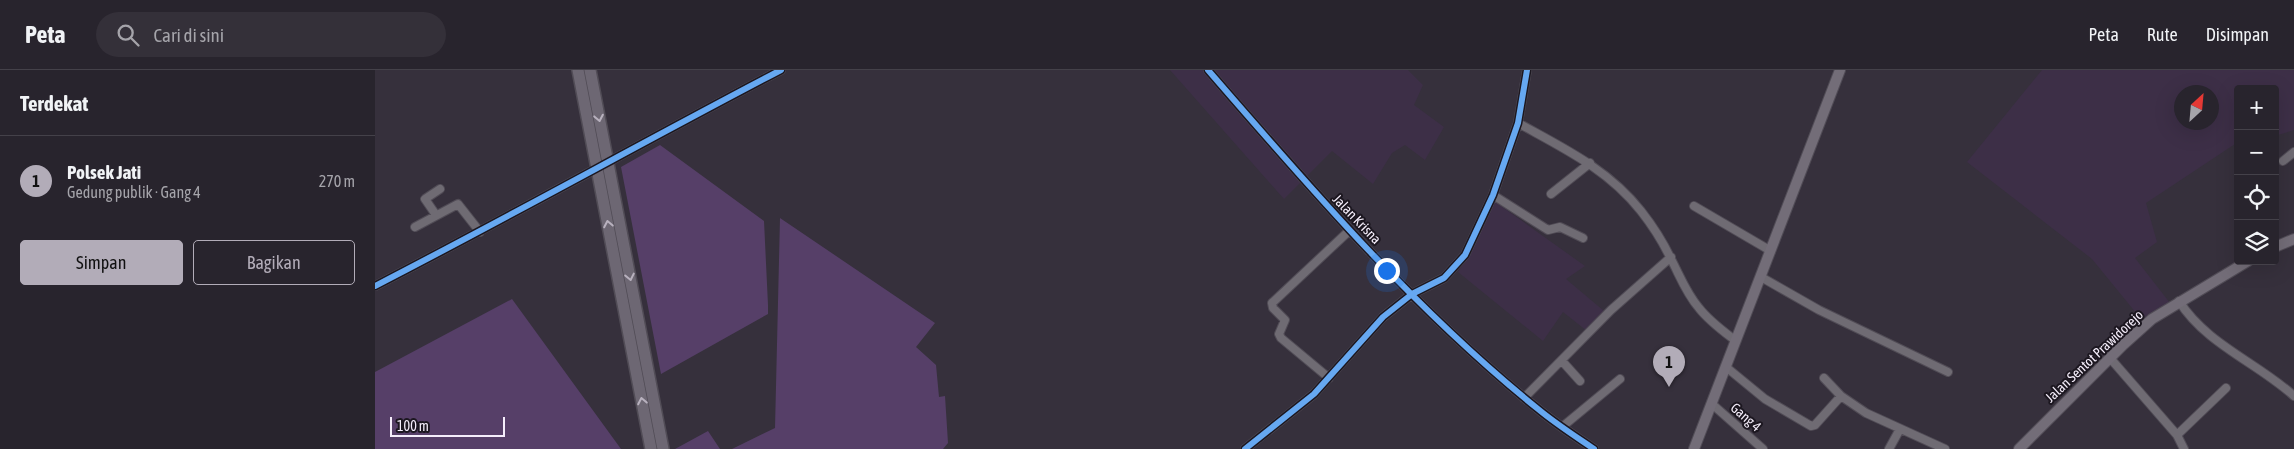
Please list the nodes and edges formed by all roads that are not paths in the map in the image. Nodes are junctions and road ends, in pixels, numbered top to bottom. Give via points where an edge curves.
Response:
1 (578, 70) edge
2 (590, 70) edge
3 (781, 70) edge
4 (1208, 70) edge
5 (1518, 70) edge
6 (1840, 70) edge
7 (1527, 72) edge
8 (1518, 123) junction
9 (2294, 152) edge
10 (608, 161) junction
11 (2283, 161) dead end
12 (1590, 163) junction
13 (597, 167) junction
14 (440, 189) dead end
15 (1551, 194) dead end
16 (1493, 195) junction
17 (1693, 206) dead end
18 (436, 215) junction
19 (415, 227) dead end
20 (1350, 230) junction
21 (480, 232) junction
22 (1583, 238) dead end
23 (2294, 240) edge
24 (2279, 246) edge
25 (1771, 251) junction
26 (1671, 257) junction
27 (2241, 265) edge
28 (1761, 277) junction
29 (375, 286) edge
30 (1412, 294) junction
31 (2179, 301) junction
32 (1736, 341) junction
33 (2110, 358) junction
34 (1562, 361) junction
35 (1726, 367) junction
36 (1948, 372) dead end
37 (1329, 378) junction
38 (1823, 378) dead end
39 (1620, 380) dead end
40 (1580, 381) dead end
41 (2226, 388) dead end
42 (1841, 396) junction
43 (2294, 396) edge
44 (1524, 398) junction
45 (1711, 404) junction
46 (1562, 427) junction
47 (1900, 429) junction
48 (2177, 435) junction
49 (651, 449) edge
50 (663, 449) edge
51 (1245, 449) edge
52 (1594, 449) edge
53 (1694, 449) edge
54 (1763, 449) edge
55 (1889, 449) edge
56 (1945, 449) edge
57 (2019, 449) edge
58 (2184, 449) edge

1 - 13 main road
2 -> 10 main road
3 - 10 street
4 - 20 street, Jalan Krisna
5 - 7 street
6 - 25 main road
7 - 8 street
8 - 12 street
8 - 16 street
9 - 11 street
10 - 13 street
10 -> 50 main road
12 - 15 street
12 - 26 street via 1620,187 1636,205
13 - 21 street
49 -> 13 main road
14 - 18 street via 425,199
16 - 22 street via 1550,231 1560,227
16 - 30 street via 1460,262 1444,278
17 - 25 street
18 - 19 street
18 - 21 street via 458,204
20 - 30 street, Jalan Krisna
20 - 37 street via 1272,303 1285,320 1279,334 1281,338
21 - 29 street
23 - 24 main road
25 - 28 main road
26 - 32 street via 1685,288 1700,310
26 - 34 street via 1611,310
27 - 31 main road, Jalan Sentot Prawidorejo
28 - 32 main road
28 - 36 street via 1819,310
30 - 37 street via 1377,323
30 - 44 street, Jalan Krisna
31 - 33 main road, Jalan Sentot Prawidorejo via 2153,319
31 - 43 street via 2188,315 2213,338
32 - 35 main road
33 - 48 street
33 - 57 main road, Jalan Sentot Prawidorejo
34 - 40 street
34 - 44 street
35 - 42 street via 1765,399 1812,426
35 - 45 main road
37 - 51 street via 1307,401
38 - 42 street
39 - 46 street
41 - 48 street
42 - 47 street via 1867,414
44 - 46 street, Jalan Krisna
45 - 53 main road
45 - 54 street, Gang 4
46 - 52 street, Jalan Krisna
47 - 55 street
47 - 56 street
48 - 58 street

